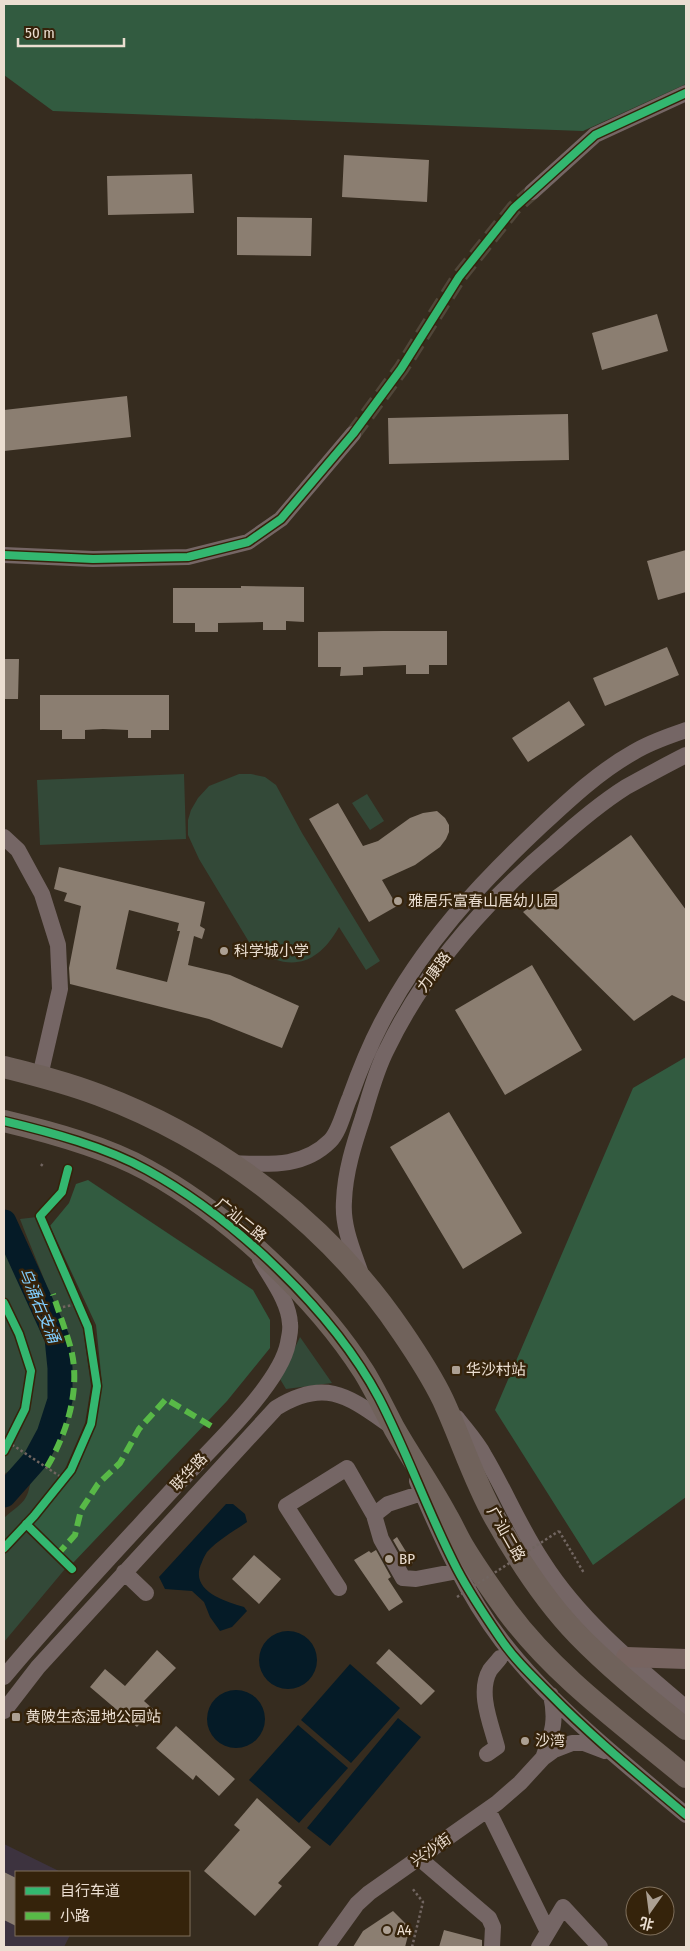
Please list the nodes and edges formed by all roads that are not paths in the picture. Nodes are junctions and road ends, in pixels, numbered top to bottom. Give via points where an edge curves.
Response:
1 (686, 93) edge
2 (532, 192) tunnel mouth
3 (353, 434) tunnel mouth
4 (4, 555) edge
5 (686, 730) edge
6 (686, 755) edge
7 (4, 837) edge
8 (21, 1071) edge
9 (4, 1121) edge
10 (230, 1163) junction
11 (250, 1242) junction
12 (366, 1285) junction
13 (442, 1398) junction
14 (394, 1427) junction
15 (422, 1492) junction
16 (374, 1515) junction
17 (458, 1571) junction
18 (124, 1572) junction
19 (339, 1588) dead end
20 (146, 1593) dead end
21 (626, 1657) junction
22 (500, 1658) dead end
23 (686, 1659) edge
24 (4, 1676) edge
25 (551, 1695) junction
26 (686, 1708) edge
27 (4, 1711) edge
28 (686, 1729) edge
29 (612, 1753) junction
30 (487, 1754) dead end
31 (542, 1758) junction
32 (686, 1777) edge
33 (488, 1810) junction
34 (686, 1815) edge
35 (419, 1858) junction
36 (548, 1932) junction
37 (326, 1947) edge
38 (492, 1947) edge
39 (539, 1947) edge
40 (600, 1947) edge

1 - 2 street via 595,135
3 - 4 street via 281,519 248,542 188,557 93,559
5 - 10 street, 力康路 via 635,751 597,777 491,874 451,918 394,1000 366,1057 332,1140 302,1160 284,1164
6 - 12 street, 力康路 via 600,805 507,886 476,917 442,960 401,1021 377,1072 347,1174 345,1219
7 - 8 street via 18,850 42,894 58,945 60,990
8 - 10 highway, 广汕二路 via 98,1094 131,1108 196,1140
9 - 11 highway, 广汕二路 via 112,1154 146,1170 178,1188
10 - 12 highway, 广汕二路 via 299,1216
11 - 14 highway, 广汕二路 via 344,1344
11 - 24 street, 联华路 via 286,1306 290,1324 282,1362 272,1379 232,1426
12 - 13 highway, 广汕二路 via 402,1331
13 - 21 street via 484,1454 543,1563 577,1606
13 - 28 highway, 广汕二路 via 480,1488 526,1569 578,1635
14 - 15 street
14 - 18 street, 联华路 via 350,1398 334,1393 293,1397 276,1408
14 - 32 highway, 广汕二路 via 463,1546 508,1612 550,1660 621,1725
15 - 16 street via 388,1504
15 - 17 street
16 - 17 street via 381,1539 403,1578 416,1580
16 - 19 street via 346,1468 286,1506
17 - 25 street via 501,1640
18 - 20 street
18 - 27 street, 联华路 via 38,1667
21 - 23 main road
21 - 26 street
22 - 30 street via 485,1683 497,1747
25 - 29 street
25 - 31 street via 554,1725
29 - 31 street via 584,1743 554,1750
29 - 34 street
31 - 33 street, 兴沙街 via 520,1784
33 - 35 street, 兴沙街
33 - 36 street
35 - 37 street, 兴沙街 via 357,1904
35 - 38 street via 489,1918 493,1927
36 - 39 street
36 - 40 street via 563,1907

